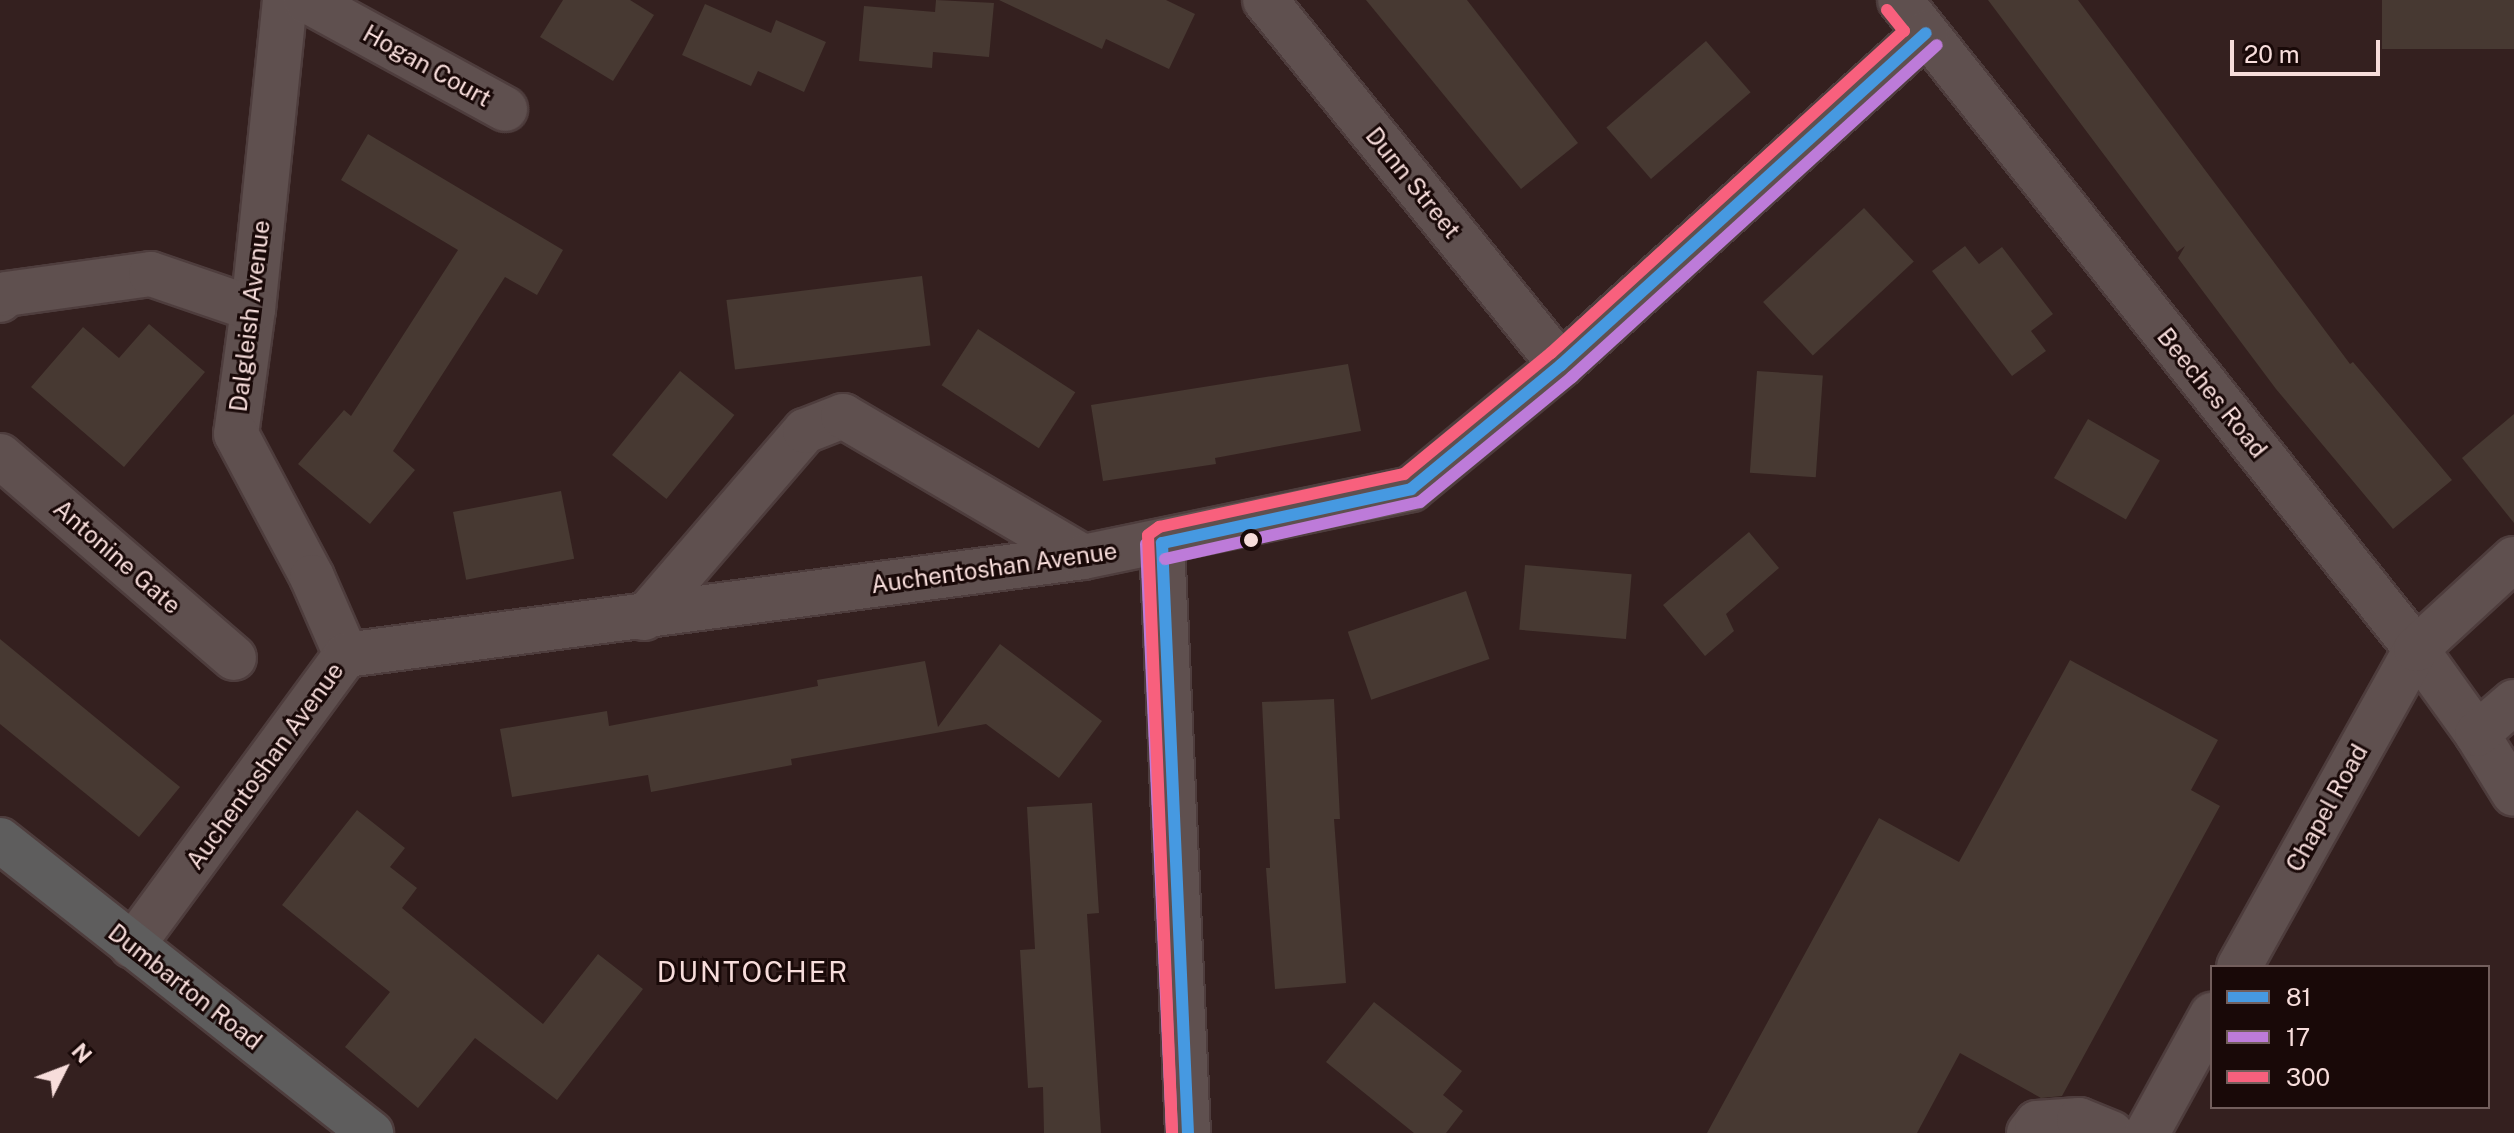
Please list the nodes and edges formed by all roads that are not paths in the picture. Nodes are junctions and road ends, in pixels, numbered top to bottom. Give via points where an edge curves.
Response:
1 (285, 0) edge
2 (306, 0) edge
3 (1265, 0) edge
4 (1913, 17) edge
5 (505, 109) dead end
6 (0, 300) edge
7 (253, 309) junction
8 (1561, 365) junction
9 (0, 456) edge
10 (1162, 543) junction
11 (1083, 557) junction
12 (2514, 559) edge
13 (644, 618) junction
14 (2416, 649) junction
15 (346, 655) junction
16 (234, 658) dead end
17 (2514, 702) edge
18 (2477, 734) junction
19 (2514, 794) edge
20 (0, 840) edge
21 (132, 946) junction
22 (2240, 965) edge
23 (2210, 1019) edge
24 (371, 1133) edge
25 (1188, 1133) edge
26 (2029, 1133) edge
27 (2112, 1133) edge
28 (2147, 1133) edge

1 - 7 street, Dalgleish Avenue
2 - 5 street, Hogan Court
3 - 8 street, Dunn Street
4 - 8 street, Auchentoshan Avenue
4 - 14 street, Beeches Road
6 - 7 street via 6,294 151,274
7 - 15 street, Dalgleish Avenue via 236,434 312,577
8 - 10 street, Auchentoshan Avenue via 1411,489
9 - 16 street, Antonine Gate
10 - 11 street, Auchentoshan Avenue
10 - 25 street
11 - 13 street, Auchentoshan Avenue
11 - 13 street via 843,416 805,431
12 - 14 street, Chapel Road
13 - 15 street, Auchentoshan Avenue
14 - 18 street, Beeches Road
14 - 22 street, Chapel Road
15 - 21 street, Auchentoshan Avenue
17 - 18 street
18 - 19 street, Beeches Road
20 - 21 main road, Dumbarton Road
21 - 24 main road, Dumbarton Road
23 - 28 street
26 - 27 street via 2037,1123 2079,1120

